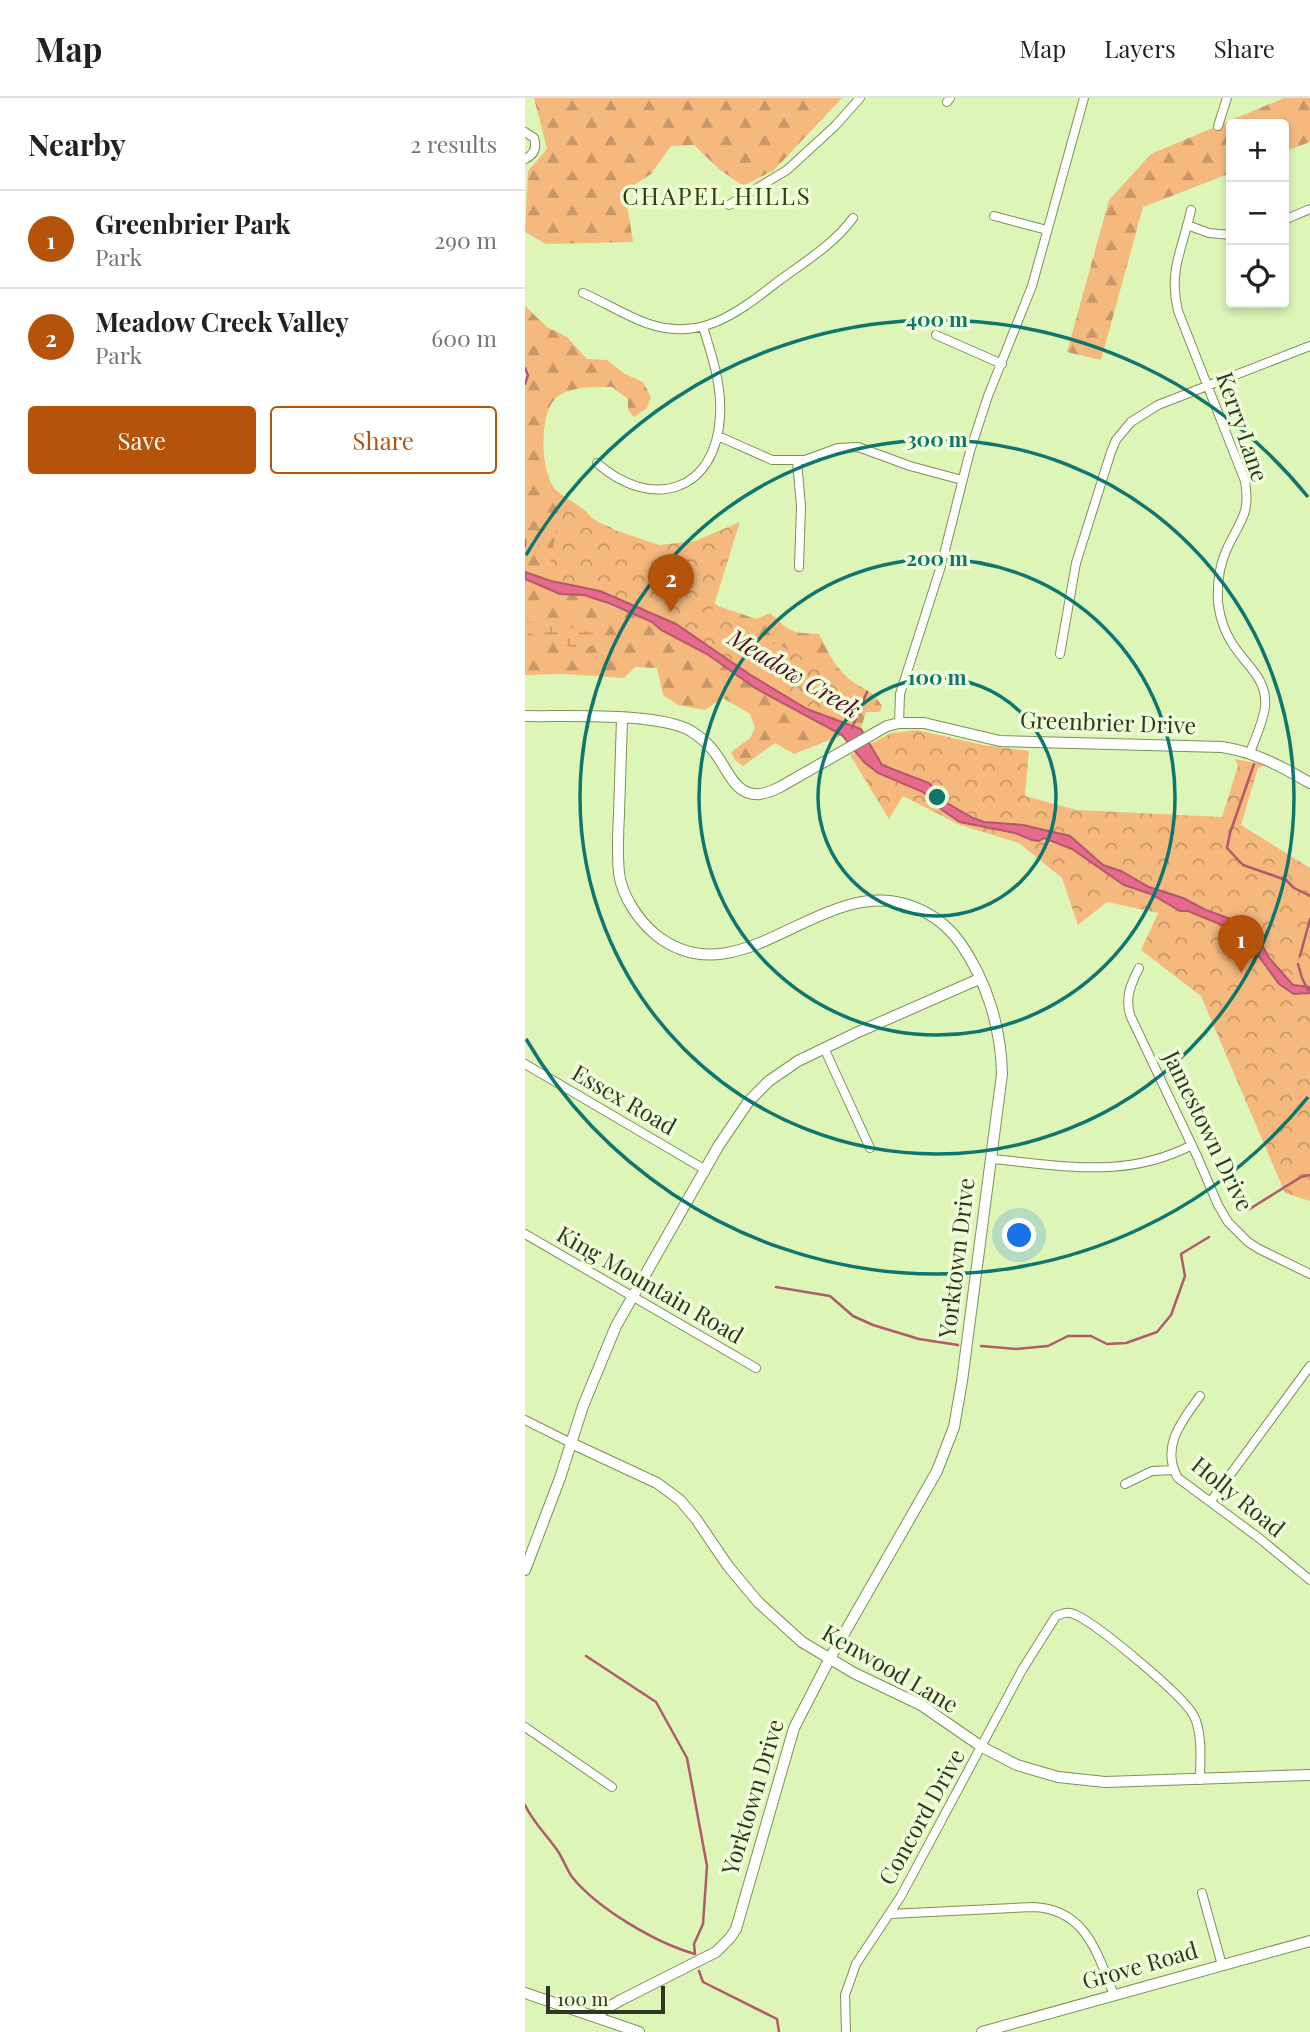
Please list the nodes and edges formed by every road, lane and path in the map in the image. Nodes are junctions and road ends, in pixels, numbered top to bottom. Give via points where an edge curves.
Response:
1 (860, 98) edge
2 (1084, 98) edge
3 (1227, 98) edge
4 (1218, 126) dead end
5 (525, 132) edge
6 (525, 159) edge
7 (729, 205) dead end
8 (1310, 209) edge
9 (1191, 210) dead end
10 (994, 216) dead end
11 (853, 218) dead end
12 (1289, 218) edge
13 (1187, 225) junction
14 (1047, 230) junction
15 (1226, 235) edge
16 (583, 293) dead end
17 (703, 327) junction
18 (936, 335) dead end
19 (1310, 346) edge
20 (1002, 364) junction
21 (1208, 387) junction
22 (718, 436) junction
23 (797, 461) junction
24 (597, 463) dead end
25 (963, 480) junction
26 (799, 567) dead end
27 (1060, 654) dead end
28 (525, 716) edge
29 (622, 719) junction
30 (899, 723) junction
31 (1250, 753) junction
32 (1310, 783) edge
33 (1139, 968) dead end
34 (979, 979) junction
35 (824, 1048) junction
36 (525, 1064) edge
37 (1192, 1145) junction
38 (870, 1149) dead end
39 (991, 1159) junction
40 (705, 1169) junction
41 (525, 1234) edge
42 (1310, 1274) edge
43 (631, 1296) junction
44 (1310, 1366) edge
45 (756, 1368) dead end
46 (1200, 1396) dead end
47 (525, 1420) edge
48 (571, 1443) junction
49 (1174, 1470) junction
50 (1125, 1484) dead end
51 (1211, 1501) junction
52 (525, 1570) edge
53 (1310, 1580) edge
54 (829, 1660) junction
55 (525, 1727) edge
56 (982, 1747) junction
57 (1310, 1774) edge
58 (1200, 1780) junction
59 (612, 1787) dead end
60 (1202, 1893) dead end
61 (890, 1913) junction
62 (1310, 1941) edge
63 (1222, 1965) junction
64 (525, 1993) edge
65 (1114, 1995) junction
66 (593, 2016) junction
67 (639, 2032) edge
68 (846, 2032) edge
69 (982, 2032) edge

1 - 7 street via 787,170
2 - 14 street
3 - 4 street
5 - 6 street via 534,138 535,148
8 - 12 street
9 - 13 street, Kerry Lane
10 - 14 street
11 - 17 street via 835,239 736,314
13 - 15 street
13 - 21 street, Kerry Lane via 1174,269 1175,298
14 - 20 street via 1032,286
16 - 17 street via 647,324 673,329
17 - 22 street via 720,391
18 - 20 street
19 - 21 street
20 - 25 street via 979,421
21 - 27 street via 1149,409 1116,440 1083,536
21 - 31 street, Kerry Lane via 1247,492 1246,512 1222,561 1218,588 1224,630 1264,688 1264,716
22 - 23 street via 770,459
22 - 24 street via 704,468 691,481 670,490 637,487
23 - 25 street via 858,447
23 - 26 street
25 - 30 street via 901,694
28 - 29 street
29 - 30 street via 672,723 695,733 714,751 740,789 754,794 780,787
29 - 34 street, Yorktown Drive via 619,874 634,910 662,940 695,953 721,954 761,943 840,907 894,901 921,909 946,926
30 - 31 street, Greenbrier Drive via 924,723 1000,741 1222,747
31 - 32 street, Greenbrier Drive
33 - 37 street, Jamestown Drive via 1127,997 1130,1014
34 - 35 street
34 - 39 street, Yorktown Drive via 994,1016 1001,1053
35 - 38 street
35 - 40 street via 780,1072 759,1091
36 - 40 street, Essex Road
37 - 39 street via 1151,1161 1107,1168
37 - 42 street, Jamestown Drive via 1217,1205 1237,1232 1259,1250
39 - 54 street, Yorktown Drive via 954,1427 925,1495
40 - 43 street
41 - 43 street, King Mountain Road
43 - 45 street, King Mountain Road
43 - 48 street
44 - 51 street
46 - 49 street, Holly Road via 1175,1434
47 - 48 street, Kenwood Lane
48 - 52 street
48 - 54 street, Kenwood Lane via 670,1492 758,1602 790,1633
49 - 50 street via 1152,1471
49 - 51 street, Holly Road via 1184,1484
51 - 53 street, Holly Road
54 - 56 street, Kenwood Lane via 921,1705
54 - 66 street, Yorktown Drive via 793,1728 739,1921 730,1938 716,1952
55 - 59 street
56 - 58 street, Kenwood Lane via 1037,1772 1083,1781
56 - 58 street, Concord Drive via 1052,1619 1067,1612 1102,1632 1189,1707 1198,1725
56 - 61 street, Concord Drive
57 - 58 street, Kenwood Lane
60 - 63 street
61 - 65 street via 1030,1907 1061,1913 1090,1939
61 - 68 street, Concord Drive via 850,1978 844,2008
62 - 63 street, Grove Road
63 - 65 street, Grove Road
64 - 66 street
65 - 69 street, Grove Road
66 - 67 street

